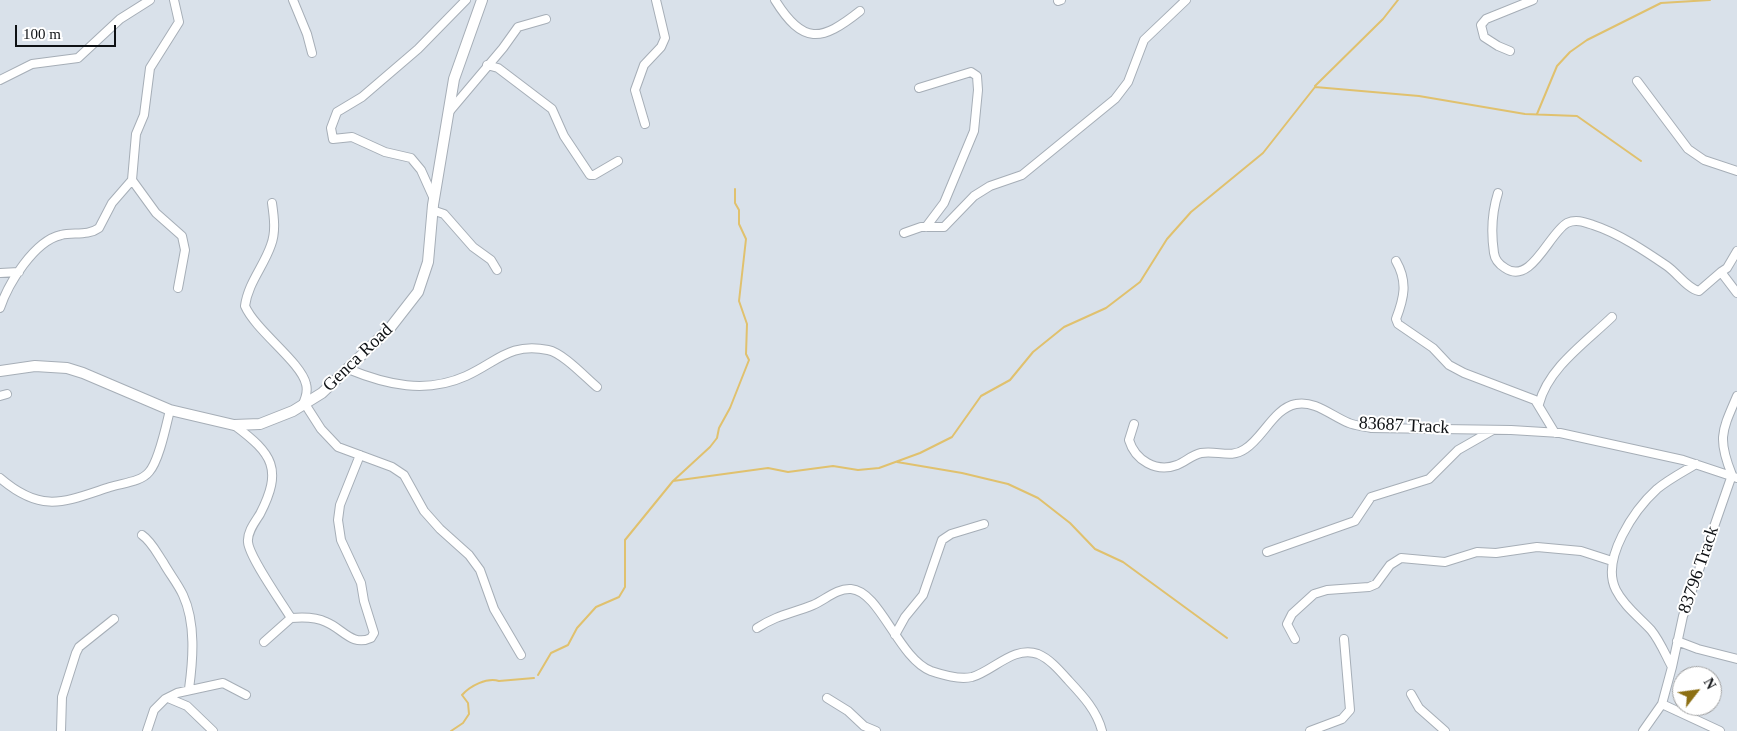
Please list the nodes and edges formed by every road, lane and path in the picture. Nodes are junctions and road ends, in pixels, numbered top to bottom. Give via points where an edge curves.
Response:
1 (150, 0) edge
2 (174, 0) edge
3 (293, 0) edge
4 (466, 0) edge
5 (482, 0) edge
6 (656, 0) edge
7 (775, 0) edge
8 (1186, 0) edge
9 (1532, 0) edge
10 (860, 12) dead end
11 (546, 19) dead end
12 (1510, 51) dead end
13 (312, 53) dead end
14 (487, 66) junction
15 (0, 80) edge
16 (1636, 81) dead end
17 (919, 88) dead end
18 (449, 112) junction
19 (645, 124) dead end
20 (618, 161) dead end
21 (1737, 171) edge
22 (132, 180) junction
23 (1498, 193) dead end
24 (272, 203) dead end
25 (433, 204) junction
26 (926, 227) junction
27 (904, 233) dead end
28 (1737, 251) edge
29 (1396, 261) dead end
30 (497, 270) dead end
31 (19, 272) junction
32 (1721, 272) junction
33 (0, 273) edge
34 (178, 288) dead end
35 (1737, 293) edge
36 (0, 308) edge
37 (1612, 317) dead end
38 (348, 369) junction
39 (0, 371) edge
40 (596, 387) dead end
41 (1737, 396) edge
42 (1539, 404) junction
43 (304, 405) junction
44 (170, 410) junction
45 (1134, 424) dead end
46 (234, 425) junction
47 (1493, 430) junction
48 (1555, 433) junction
49 (360, 455) junction
50 (1696, 464) junction
51 (1734, 476) edge
52 (0, 478) edge
53 (984, 524) dead end
54 (142, 536) dead end
55 (1267, 552) dead end
56 (1612, 561) junction
57 (291, 618) junction
58 (114, 619) dead end
59 (757, 628) dead end
60 (895, 635) junction
61 (1344, 638) dead end
62 (1295, 639) dead end
63 (1676, 641) junction
64 (264, 642) dead end
65 (521, 655) dead end
66 (1737, 659) edge
67 (1672, 666) edge
68 (1672, 667) joint
69 (189, 689) junction
70 (1410, 694) dead end
71 (246, 695) dead end
72 (168, 698) junction
73 (827, 698) dead end
74 (1662, 704) junction
75 (61, 731) edge
76 (148, 731) edge
77 (213, 731) edge
78 (876, 731) edge
79 (1102, 731) edge
80 (1310, 731) edge
81 (1445, 731) edge
82 (1644, 731) edge
83 (1720, 731) edge

1 - 15 street via 120,19 78,58 32,64
2 - 22 street via 179,22 150,68 144,115 136,134
3 - 13 street via 308,34
4 - 25 street via 414,54 362,97 337,112 331,128 333,139 352,137 385,152 415,160
5 - 18 street, Genca Road via 456,73
6 - 19 street via 665,38 644,66 635,90
7 - 10 street via 794,24 816,35 841,26
8 - 26 street via 1144,40 1125,87 1109,104 1022,175 981,190 944,227
9 - 12 street via 1481,25 1484,37
11 - 14 street via 521,24
14 - 18 street
14 - 20 street via 502,71 552,109 564,136 590,175
16 - 21 street via 1688,148 1704,160
17 - 26 street via 971,72 977,76 974,131 944,202
18 - 25 street, Genca Road
22 - 31 street via 112,204 99,228 53,238 35,252
22 - 34 street via 156,213 182,236 186,250
23 - 32 street via 1494,206 1494,255 1500,265 1512,272 1522,271 1530,265 1565,225 1577,220 1595,225 1650,255 1695,290 1706,287
24 - 43 street via 272,244 255,274 245,306 304,378 307,390
25 - 30 street via 472,247 491,260
25 - 38 street, Genca Road via 428,262 418,292 404,314
26 - 27 street
28 - 32 street
29 - 42 street via 1405,282 1404,300 1396,319 1398,324 1437,351 1449,365 1528,396
31 - 33 street
31 - 36 street
32 - 35 street
37 - 42 street via 1559,367 1544,388
38 - 40 street via 392,384 434,386 468,375 508,351 548,350 560,355
38 - 43 street, Genca Road
39 - 44 street, Genca Road via 35,366 67,368
41 - 51 street via 1722,438 1722,449
42 - 48 street
43 - 46 street, Genca Road via 260,424
43 - 49 street via 329,440
44 - 46 street, Genca Road
44 - 52 street via 153,466 143,477 78,499 53,502 37,500
45 - 47 street, 83687 Track via 1129,440 1135,454 1148,463 1170,467 1200,453 1238,454 1253,444 1283,410 1298,403 1311,405 1351,424 1371,428
46 - 57 street via 261,447 274,473 270,491 248,541
47 - 48 street, 83687 Track
47 - 55 street via 1458,450 1429,478 1372,497 1355,521
48 - 50 street, 83687 Track
49 - 57 street via 340,505 338,520 341,540 361,583 374,635 360,641 328,622
49 - 65 street via 404,475 431,520 469,554 480,570 494,609
50 - 51 street, 83687 Track
50 - 56 street via 1651,495 1631,521
51 - 63 street, 83796 Track
53 - 60 street via 942,540 923,595
54 - 69 street via 154,549 187,604 192,638
56 - 62 street via 1581,551 1545,547 1477,552 1445,562 1401,558 1370,587 1327,590 1307,599 1287,624
56 - 68 street via 1612,577 1618,593 1656,636
57 - 64 street
58 - 75 street via 76,653 62,697
59 - 60 street via 774,618 849,589 870,601
60 - 79 street via 915,662 931,671 957,678 973,676 1014,655 1025,652 1038,654 1081,694 1096,715
61 - 80 street via 1350,710 1342,719
63 - 66 street
63 - 67 street, 83796 Track
68 - 74 street, 83796 Track
69 - 71 street via 223,684
69 - 72 street
70 - 81 street
72 - 76 street via 154,710
72 - 77 street via 187,706
73 - 78 street via 864,726
74 - 82 street, 83796 Track
74 - 83 street

